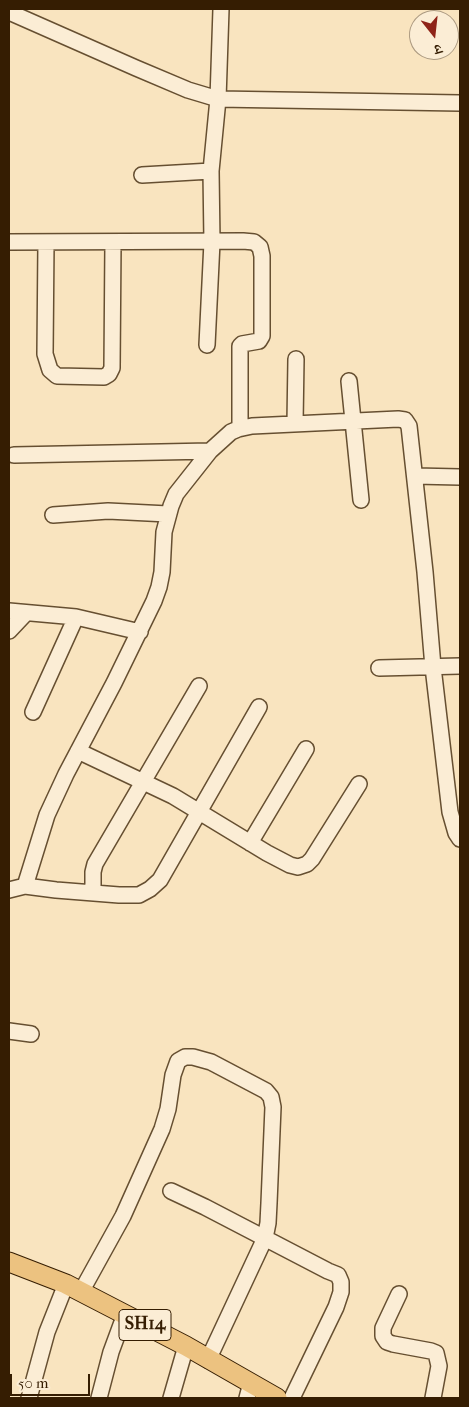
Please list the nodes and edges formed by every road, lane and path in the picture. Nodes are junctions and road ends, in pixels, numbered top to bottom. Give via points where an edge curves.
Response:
1 (221, 9) edge
2 (9, 12) edge
3 (218, 99) junction
4 (460, 103) edge
5 (211, 172) junction
6 (142, 175) dead end
7 (9, 242) edge
8 (46, 242) junction
9 (113, 242) junction
10 (212, 242) junction
11 (207, 345) dead end
12 (296, 359) dead end
13 (349, 381) dead end
14 (353, 421) junction
15 (295, 423) junction
16 (240, 428) junction
17 (210, 451) junction
18 (14, 455) dead end
19 (415, 476) junction
20 (460, 477) edge
21 (361, 500) dead end
22 (168, 514) junction
23 (53, 515) dead end
24 (9, 611) edge
25 (26, 612) junction
26 (76, 617) junction
27 (9, 631) edge
28 (140, 632) junction
29 (460, 666) edge
30 (433, 667) junction
31 (379, 668) dead end
32 (199, 686) dead end
33 (259, 707) dead end
34 (33, 712) dead end
35 (306, 749) dead end
36 (78, 751) junction
37 (143, 782) junction
38 (359, 784) dead end
39 (198, 812) junction
40 (460, 839) edge
41 (250, 843) junction
42 (25, 886) junction
43 (9, 890) edge
44 (93, 893) junction
45 (9, 1032) edge
46 (31, 1034) dead end
47 (171, 1191) dead end
48 (265, 1238) junction
49 (9, 1262) edge
50 (74, 1288) junction
51 (399, 1294) dead end
52 (125, 1314) junction
53 (186, 1346) junction
54 (208, 1360) junction
55 (249, 1391) edge
56 (28, 1398) edge
57 (99, 1398) edge
58 (171, 1398) edge
59 (277, 1398) edge
60 (292, 1398) edge
61 (433, 1398) edge

1 - 3 street
2 - 3 street via 188,90
3 - 4 street
3 - 5 street
5 - 6 street
5 - 10 street
7 - 8 street
8 - 9 street
8 - 9 street via 45,354 50,370 57,376 104,377 112,368
9 - 10 street
10 - 11 street
10 - 16 street via 254,242 260,247 262,256 262,336 259,341 242,344 240,348
12 - 15 street
13 - 14 street
14 - 15 street
14 - 19 street via 405,420 411,430
14 - 21 street
15 - 16 street
16 - 17 street
17 - 18 street
17 - 22 street via 176,494
19 - 20 street
19 - 30 street
22 - 23 street via 108,510
22 - 28 street via 159,587
24 - 25 street
25 - 26 street
25 - 27 street
26 - 28 street
26 - 34 street
28 - 36 street
29 - 30 street
30 - 31 street
30 - 40 street via 450,812
32 - 37 street
33 - 39 street
35 - 41 street
36 - 37 street
36 - 42 street via 47,815
37 - 39 street
37 - 44 street via 95,864
38 - 41 street via 307,864 290,865
39 - 41 street
39 - 44 street via 160,880 150,889 139,894
42 - 43 street
42 - 44 street
45 - 46 street
47 - 48 street
48 - 50 street via 271,1174 271,1096 211,1062 185,1057 178,1061 162,1129 123,1216
48 - 54 street
48 - 60 street via 338,1275 342,1282 336,1306
49 - 50 main road, SH14 / SH14
50 - 52 main road, SH14 / SH14
50 - 56 street via 47,1332
51 - 61 street via 383,1328 383,1336 387,1342 436,1353 439,1366
52 - 53 main road, SH14 / SH14
52 - 57 street
53 - 54 main road, SH14 / SH14
53 - 58 street
54 - 55 main road, SH14 / SH14
55 - 59 main road, SH14 / SH14

